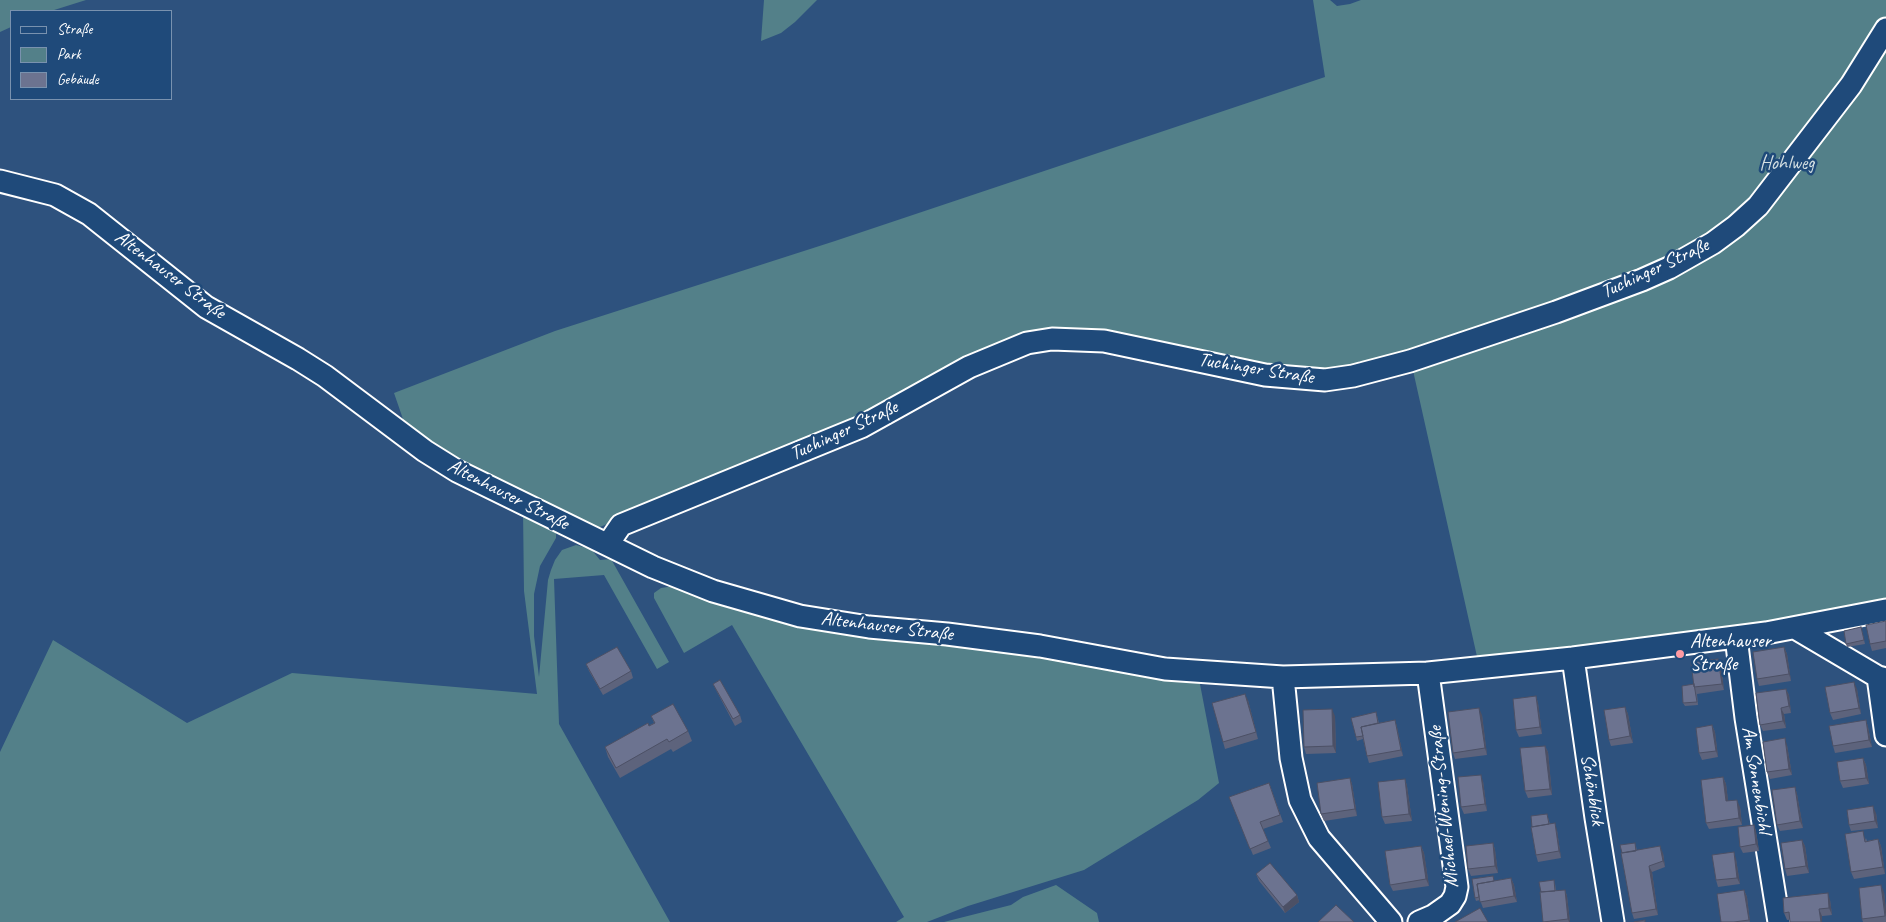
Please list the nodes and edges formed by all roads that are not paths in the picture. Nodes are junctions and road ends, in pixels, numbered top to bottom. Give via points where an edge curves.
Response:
1 (1886, 29) edge
2 (0, 181) edge
3 (608, 544) junction
4 (1886, 610) edge
5 (1795, 628) junction
6 (1736, 637) junction
7 (1573, 658) junction
8 (1428, 673) junction
9 (1283, 677) junction
10 (1882, 678) edge
11 (1886, 735) edge
12 (1391, 922) edge
13 (1419, 922) edge
14 (1613, 922) edge
15 (1779, 922) edge

1 - 3 street, Tuchinger Straße via 1851,85 1758,206 1714,243 1642,280 1410,361 1325,380 1265,375 1104,341 1052,339 1027,342 969,366 861,427 621,525
2 - 3 street, Altenhauser Straße via 70,202 103,224 206,308 325,376 442,463
3 - 9 street, Altenhauser Straße via 713,591 800,616 1040,646 1166,669
4 - 5 street, Altenhauser Straße
5 - 6 street, Altenhauser Straße
5 - 10 street
6 - 7 street, Altenhauser Straße
6 - 15 street, Am Sonnenbichl
7 - 8 street, Altenhauser Straße
7 - 14 street, Schönblick
8 - 9 street, Altenhauser Straße
8 - 13 street, Michael-Wening-Straße via 1457,887 1450,904
9 - 12 street via 1291,758 1300,800 1319,838
10 - 11 street

